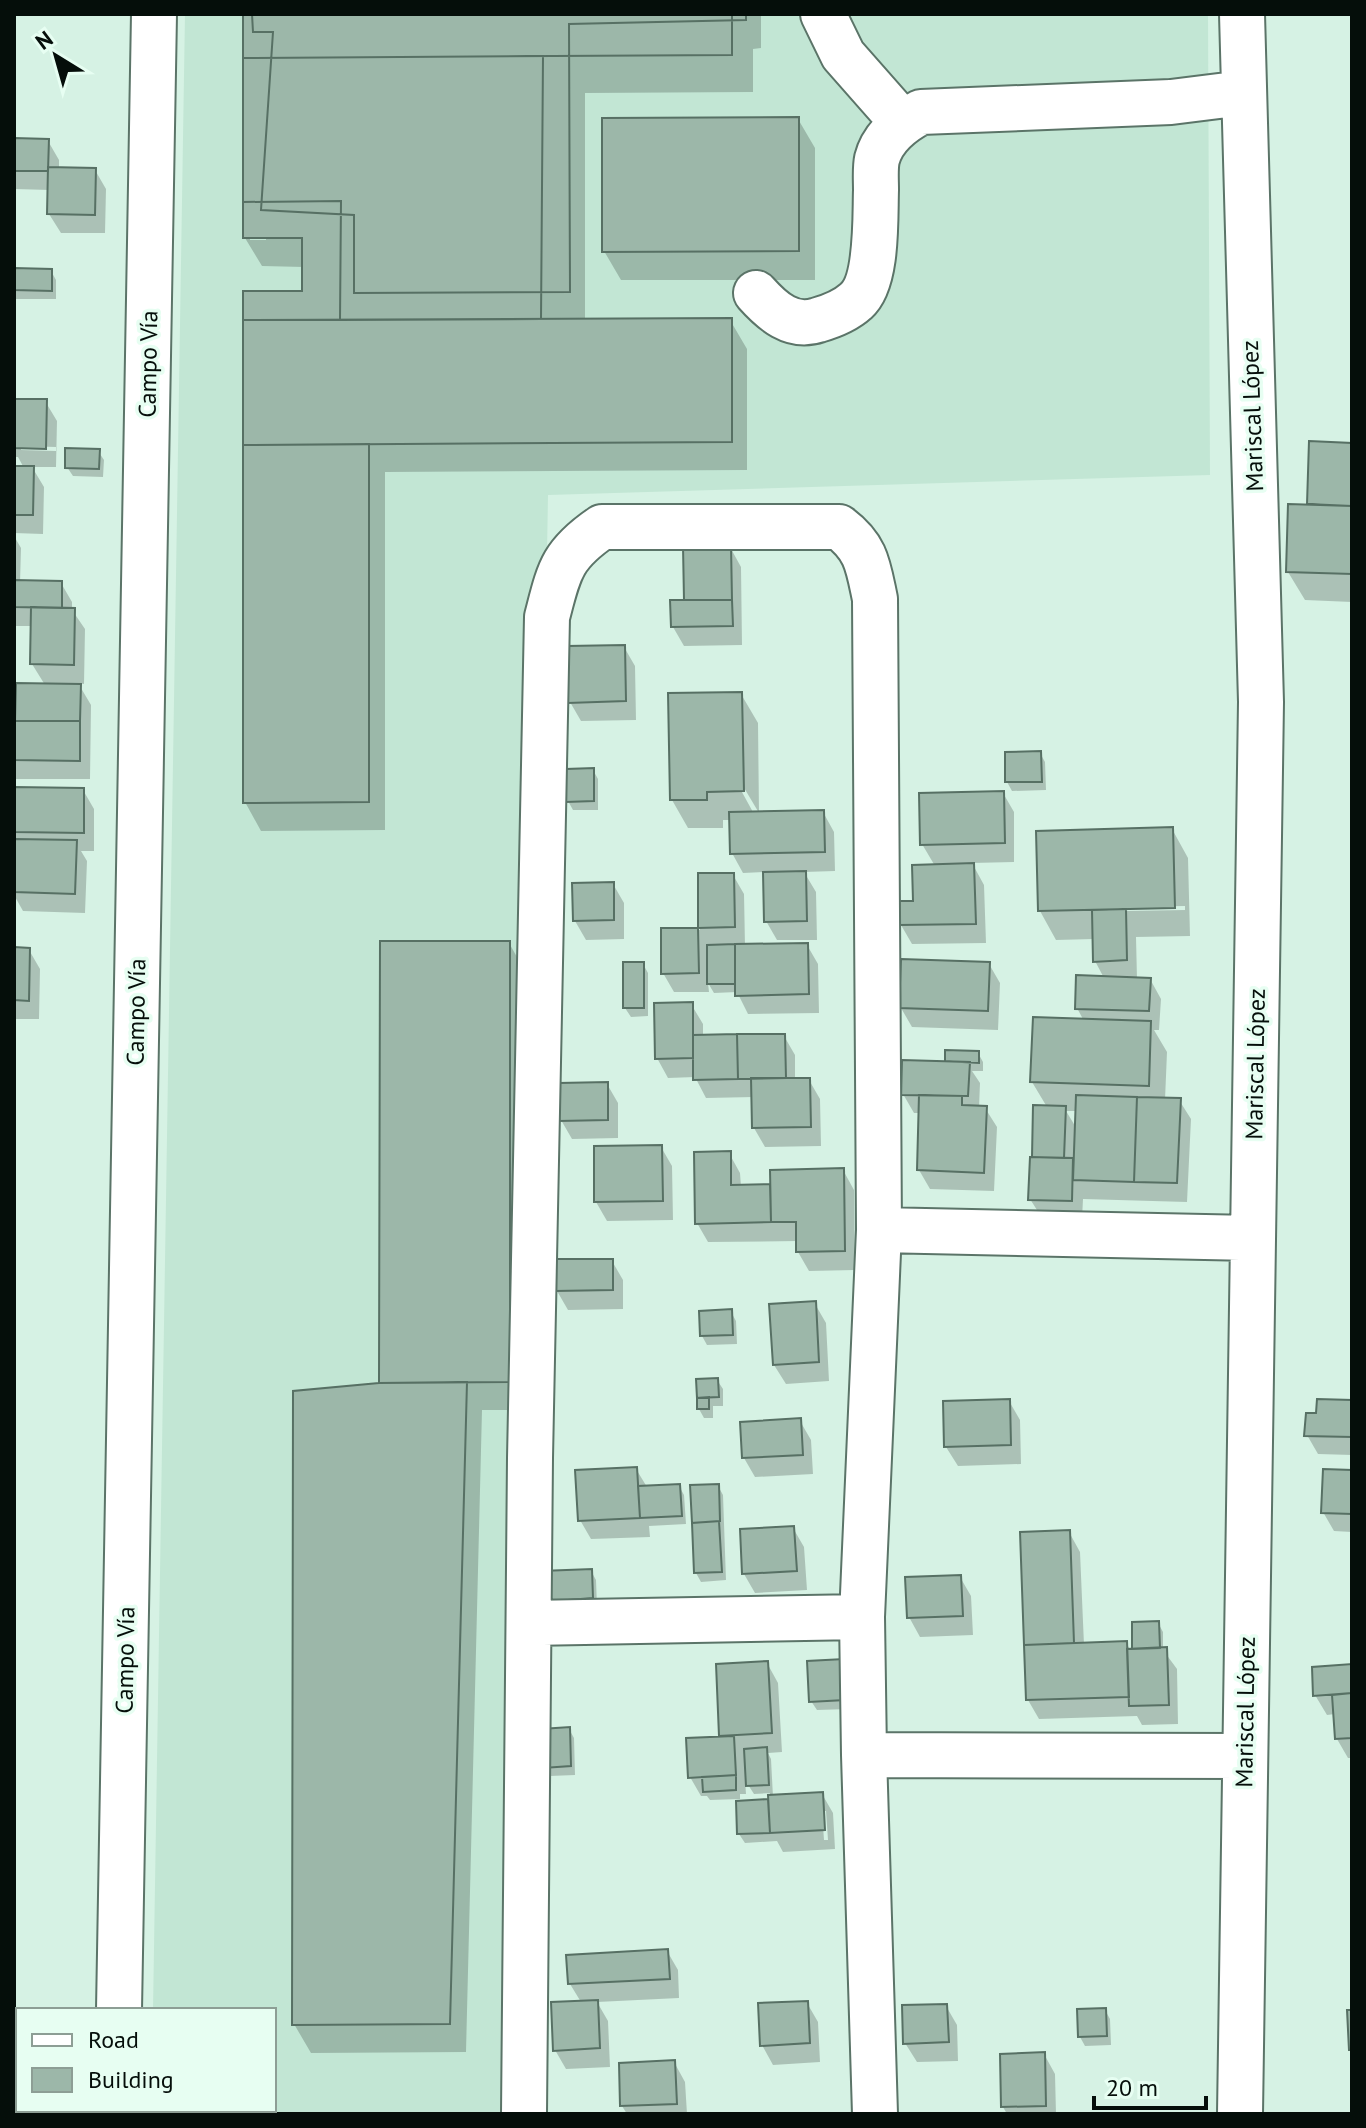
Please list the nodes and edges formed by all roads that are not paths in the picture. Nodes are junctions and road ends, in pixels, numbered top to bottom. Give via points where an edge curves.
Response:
1 (154, 14) edge
2 (823, 14) edge
3 (1242, 14) edge
4 (1243, 93) junction
5 (902, 122) junction
6 (756, 293) dead end
7 (879, 1230) junction
8 (1252, 1238) junction
9 (862, 1617) junction
10 (529, 1623) junction
11 (864, 1755) junction
12 (1245, 1756) junction
13 (119, 2008) edge
14 (524, 2114) edge
15 (875, 2114) edge
16 (1240, 2114) edge

1 - 13 street, Campo Vía
2 - 5 street via 843,55
3 - 4 street, Mariscal López
4 - 5 street via 1171,102 921,112
4 - 8 street, Mariscal López via 1261,702
5 - 6 street via 877,159 875,240 867,285 858,300 840,313 799,323 771,310
7 - 8 street
7 - 9 street
7 - 10 street via 875,599 865,553 839,527 602,527 579,543 560,569 547,617
8 - 12 street, Mariscal López
9 - 10 street
9 - 11 street
10 - 14 street
11 - 12 street
11 - 15 street
12 - 16 street, Mariscal López

